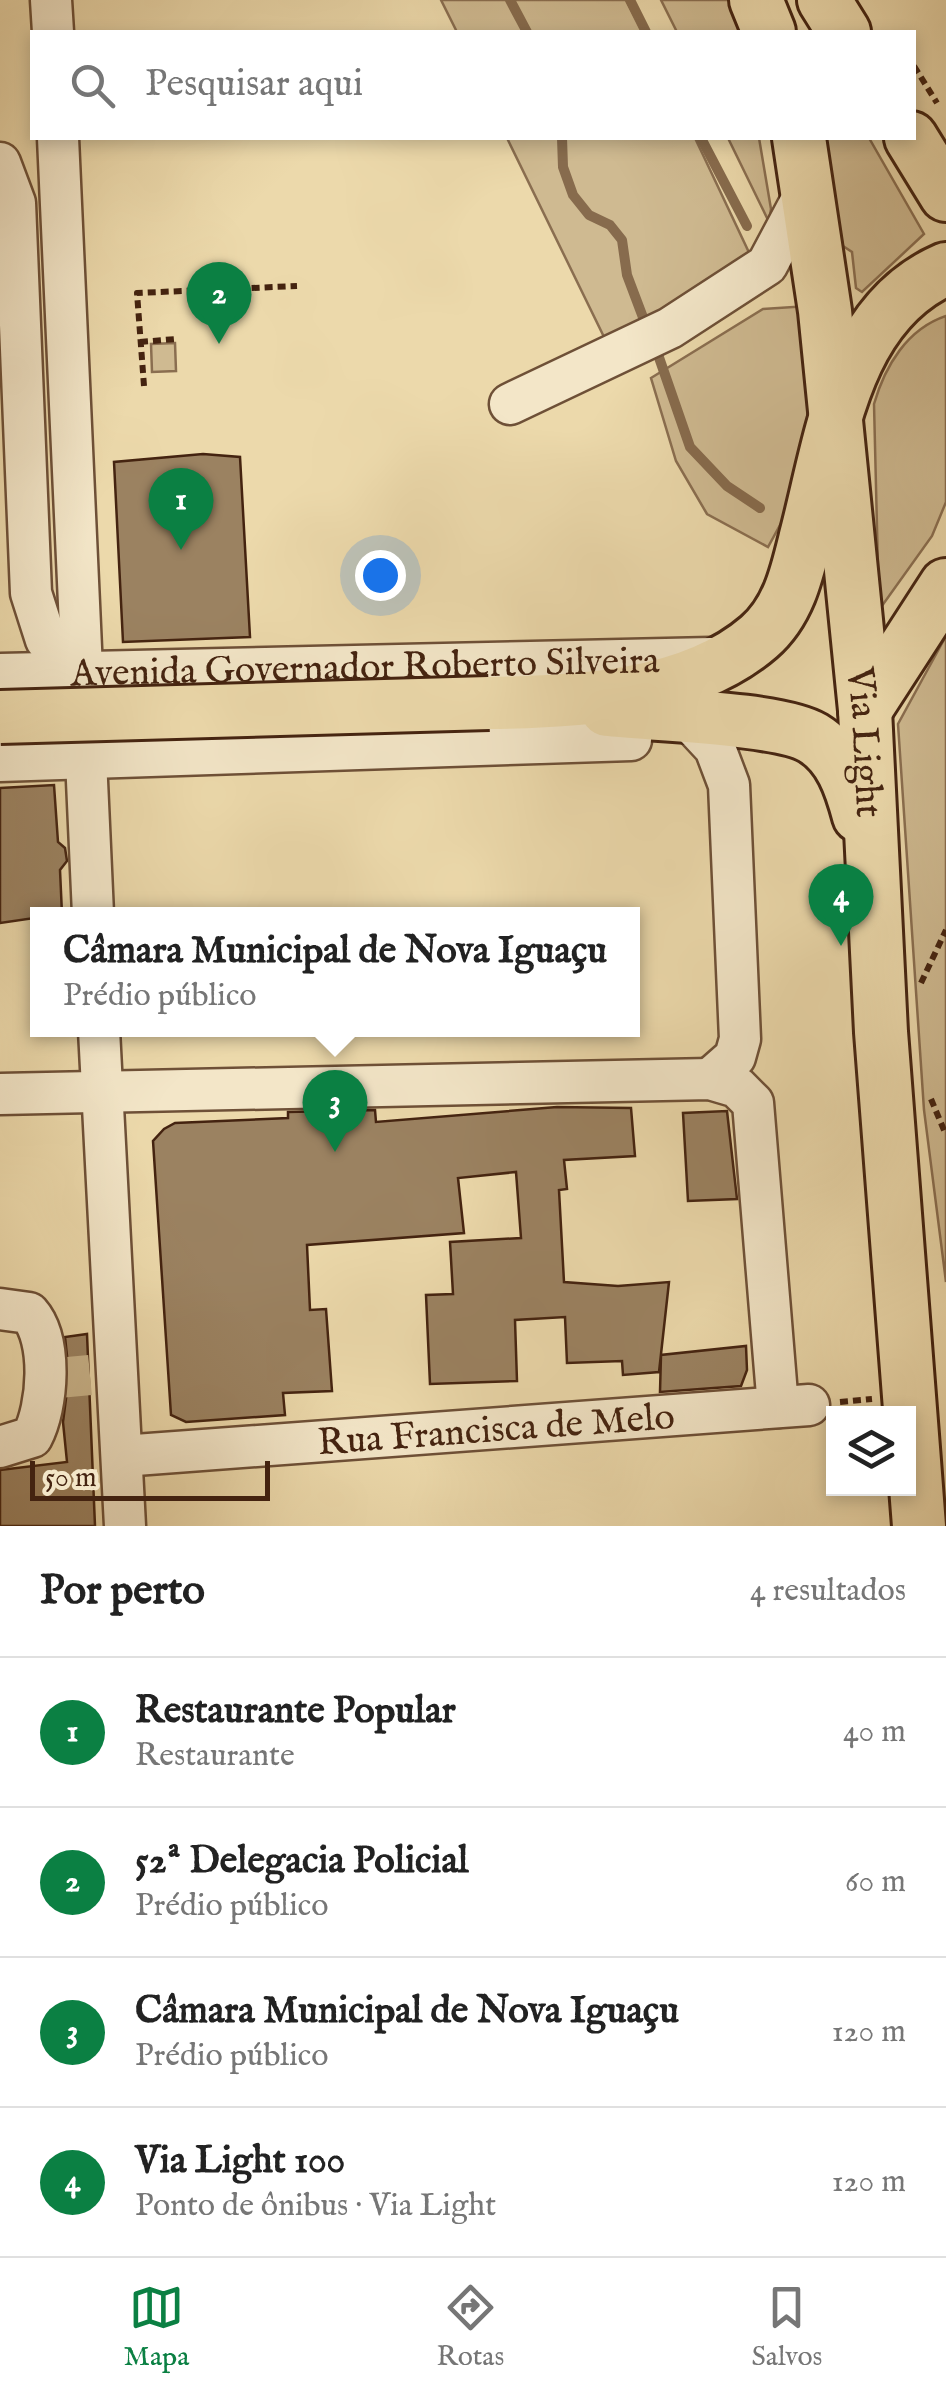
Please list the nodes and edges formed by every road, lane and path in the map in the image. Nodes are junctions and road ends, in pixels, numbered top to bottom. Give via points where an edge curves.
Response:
1 (51, 0) edge
2 (756, 0) edge
3 (824, 0) edge
4 (53, 30) edge
5 (767, 30) edge
6 (843, 30) edge
7 (916, 69) edge
8 (946, 117) edge
9 (58, 140) edge
10 (799, 140) edge
11 (911, 140) edge
12 (1, 164) edge
13 (808, 188) junction
14 (946, 194) edge
15 (7, 204) edge
16 (767, 264) junction
17 (9, 265) edge
18 (946, 269) edge
19 (820, 275) junction
20 (297, 286) dead end
21 (10, 332) edge
22 (176, 339) dead end
23 (140, 342) junction
24 (144, 386) dead end
25 (12, 394) edge
26 (510, 404) dead end
27 (834, 428) junction
28 (13, 458) edge
29 (14, 525) edge
30 (946, 585) edge
31 (16, 594) edge
32 (78, 672) junction
33 (0, 674) edge
34 (706, 683) junction
35 (864, 710) junction
36 (0, 717) edge
37 (631, 740) dead end
38 (84, 759) junction
39 (0, 762) edge
40 (869, 855) junction
41 (92, 907) edge
42 (946, 930) edge
43 (919, 987) dead end
44 (99, 1037) edge
45 (710, 1078) junction
46 (928, 1086) dead end
47 (0, 1094) edge
48 (103, 1094) junction
49 (946, 1136) edge
50 (898, 1265) junction
51 (0, 1309) edge
52 (78, 1376) junction
53 (0, 1447) edge
54 (122, 1456) junction
55 (946, 1486) edge
56 (126, 1526) edge
57 (919, 1526) edge

1 - 4 street
2 - 5 main road
3 - 6 main road
7 - 8 path
9 - 32 street
10 - 13 main road, Via Light
11 - 14 main road
12 - 15 street
13 - 16 street
13 - 19 main road, Via Light
15 - 17 street
16 - 19 street
16 - 26 street via 657,335
17 - 21 street
18 - 27 main road via 910,290 877,326 852,371
19 - 27 main road, Via Light
20 - 23 path via 138,293
21 - 25 street
22 - 23 path
23 - 24 path
25 - 28 street
27 - 34 main road via 788,598 758,638
27 - 35 main road, Via Light
28 - 29 street
29 - 31 street
30 - 35 main road
31 - 32 street via 46,640
32 - 33 street, Avenida Governador Roberto Silveira
32 - 34 street, Avenida Governador Roberto Silveira
32 - 38 street
34 - 36 main road, bridge via 512,703
34 - 40 main road via 773,726 816,740 844,771
34 - 45 street via 730,785 740,1038 735,1058
35 - 40 main road, Via Light
37 - 38 street
38 - 39 street
38 - 41 street
40 - 50 main road, Via Light
42 - 43 path
44 - 48 street
45 - 48 street
45 - 54 street, Rua Francisca de Melo via 737,1087 753,1102 793,1406
46 - 49 path
47 - 48 street
48 - 52 street
50 - 55 main road
50 - 57 main road, Via Light
51 - 52 street via 28,1313
52 - 53 street via 32,1437
52 - 54 street
54 - 56 street

